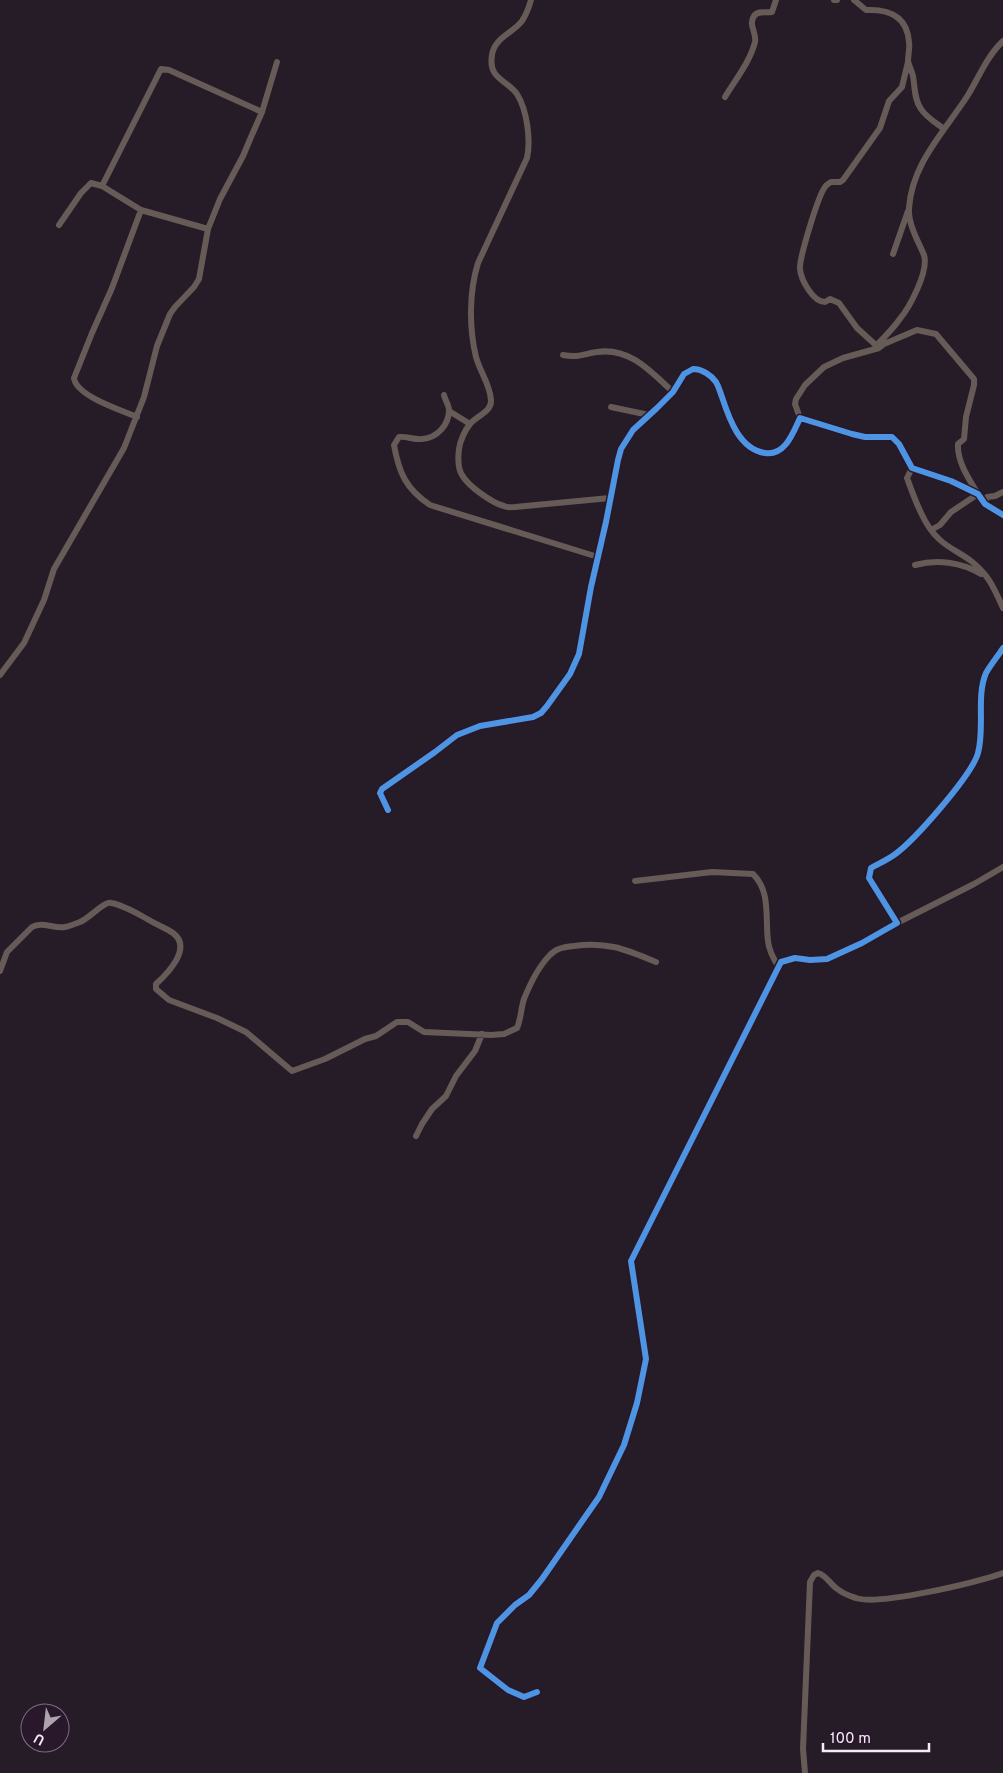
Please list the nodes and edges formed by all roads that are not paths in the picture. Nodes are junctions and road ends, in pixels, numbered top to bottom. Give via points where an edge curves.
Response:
1 (531, 0) edge
2 (776, 0) edge
3 (854, 0) edge
4 (1003, 42) edge
5 (277, 62) dead end
6 (908, 62) junction
7 (725, 97) dead end
8 (262, 112) junction
9 (944, 129) junction
10 (102, 186) junction
11 (141, 210) junction
12 (909, 210) junction
13 (59, 225) dead end
14 (208, 229) junction
15 (893, 254) dead end
16 (878, 347) junction
17 (563, 355) dead end
18 (673, 392) junction
19 (444, 395) dead end
20 (611, 407) dead end
21 (449, 411) junction
22 (648, 415) junction
23 (137, 417) junction
24 (800, 418) junction
25 (470, 424) junction
26 (912, 468) junction
27 (1003, 492) edge
28 (978, 494) junction
29 (610, 498) junction
30 (985, 504) junction
31 (1003, 515) edge
32 (931, 530) junction
33 (598, 557) junction
34 (915, 565) dead end
35 (990, 580) junction
36 (1003, 608) edge
37 (1003, 648) edge
38 (0, 675) edge
39 (388, 810) dead end
40 (1003, 867) edge
41 (635, 881) dead end
42 (897, 923) junction
43 (656, 962) dead end
44 (778, 966) junction
45 (0, 971) edge
46 (482, 1034) junction
47 (416, 1136) dead end
48 (1003, 1573) edge
49 (537, 1692) dead end
50 (805, 1773) edge

1 - 25 street via 522,21 500,40 492,54 496,77 519,98 529,145 527,158 475,273 471,300 476,358 492,402
2 - 7 street via 772,12 759,12 753,18 751,23 756,35 751,53
3 - 6 street via 866,10 888,12 904,23 910,44
4 - 9 street
5 - 8 street
6 - 9 street via 920,109
6 - 16 street via 902,87 889,101 876,135 843,180 831,182 823,190 800,266 805,282 818,300 825,302 830,299 838,303 857,328
8 - 10 street via 169,70 160,70
8 - 14 street
9 - 12 street via 917,172
10 - 11 street
10 - 13 street via 87,186
11 - 14 street
11 - 23 street via 74,378 82,392
12 - 15 street
12 - 16 street via 926,264 924,274 900,320
14 - 23 street via 199,279 170,314 157,346
16 - 24 street via 838,360 816,374 796,399
16 - 28 street via 917,330 929,331 936,334 971,374 974,385 964,439 958,444 958,453
17 - 18 street via 626,354 642,363
18 - 22 street
18 - 24 street via 684,374 693,369 702,370 720,389 739,435 752,448 766,453 779,451 785,445
19 - 21 street
20 - 22 street
21 - 25 street
21 - 33 street via 444,426 435,435 420,439 403,436 395,441 403,475 416,495 430,505
22 - 29 street via 621,449
23 - 38 street via 124,448 54,570 24,643
24 - 26 street via 864,437 892,437
25 - 29 street via 459,447 461,474 475,489 496,503 515,507
26 - 28 street
26 - 32 street via 908,478 914,498
27 - 30 street via 987,497
28 - 30 street
28 - 32 street
29 - 33 street
30 - 31 street
32 - 35 street
33 - 39 street via 579,654 570,674 547,706 533,717 480,726 457,735 382,789 380,793
34 - 35 street via 948,562 970,568
35 - 36 street
37 - 42 street via 986,674 978,754 969,772 920,832 895,854 871,868 868,878
40 - 42 street
41 - 44 street via 712,872 753,874 763,889 770,952
42 - 44 street via 827,959 795,958
43 - 46 street via 610,945 561,948 550,954 535,977 524,1000 518,1028 504,1034
44 - 49 street via 631,1261 646,1358 624,1445 599,1497 542,1579 530,1595 515,1604 497,1623 480,1668 508,1690 524,1697
45 - 46 street via 7,952 36,924 67,927 91,916 103,904 110,902 142,916 176,937 179,956 156,984 160,994 246,1032 292,1071 376,1036 396,1022 408,1022 424,1032
46 - 47 street via 446,1096 432,1109
48 - 50 street via 931,1591 870,1600 850,1596 824,1575 814,1575 810,1582 803,1749

